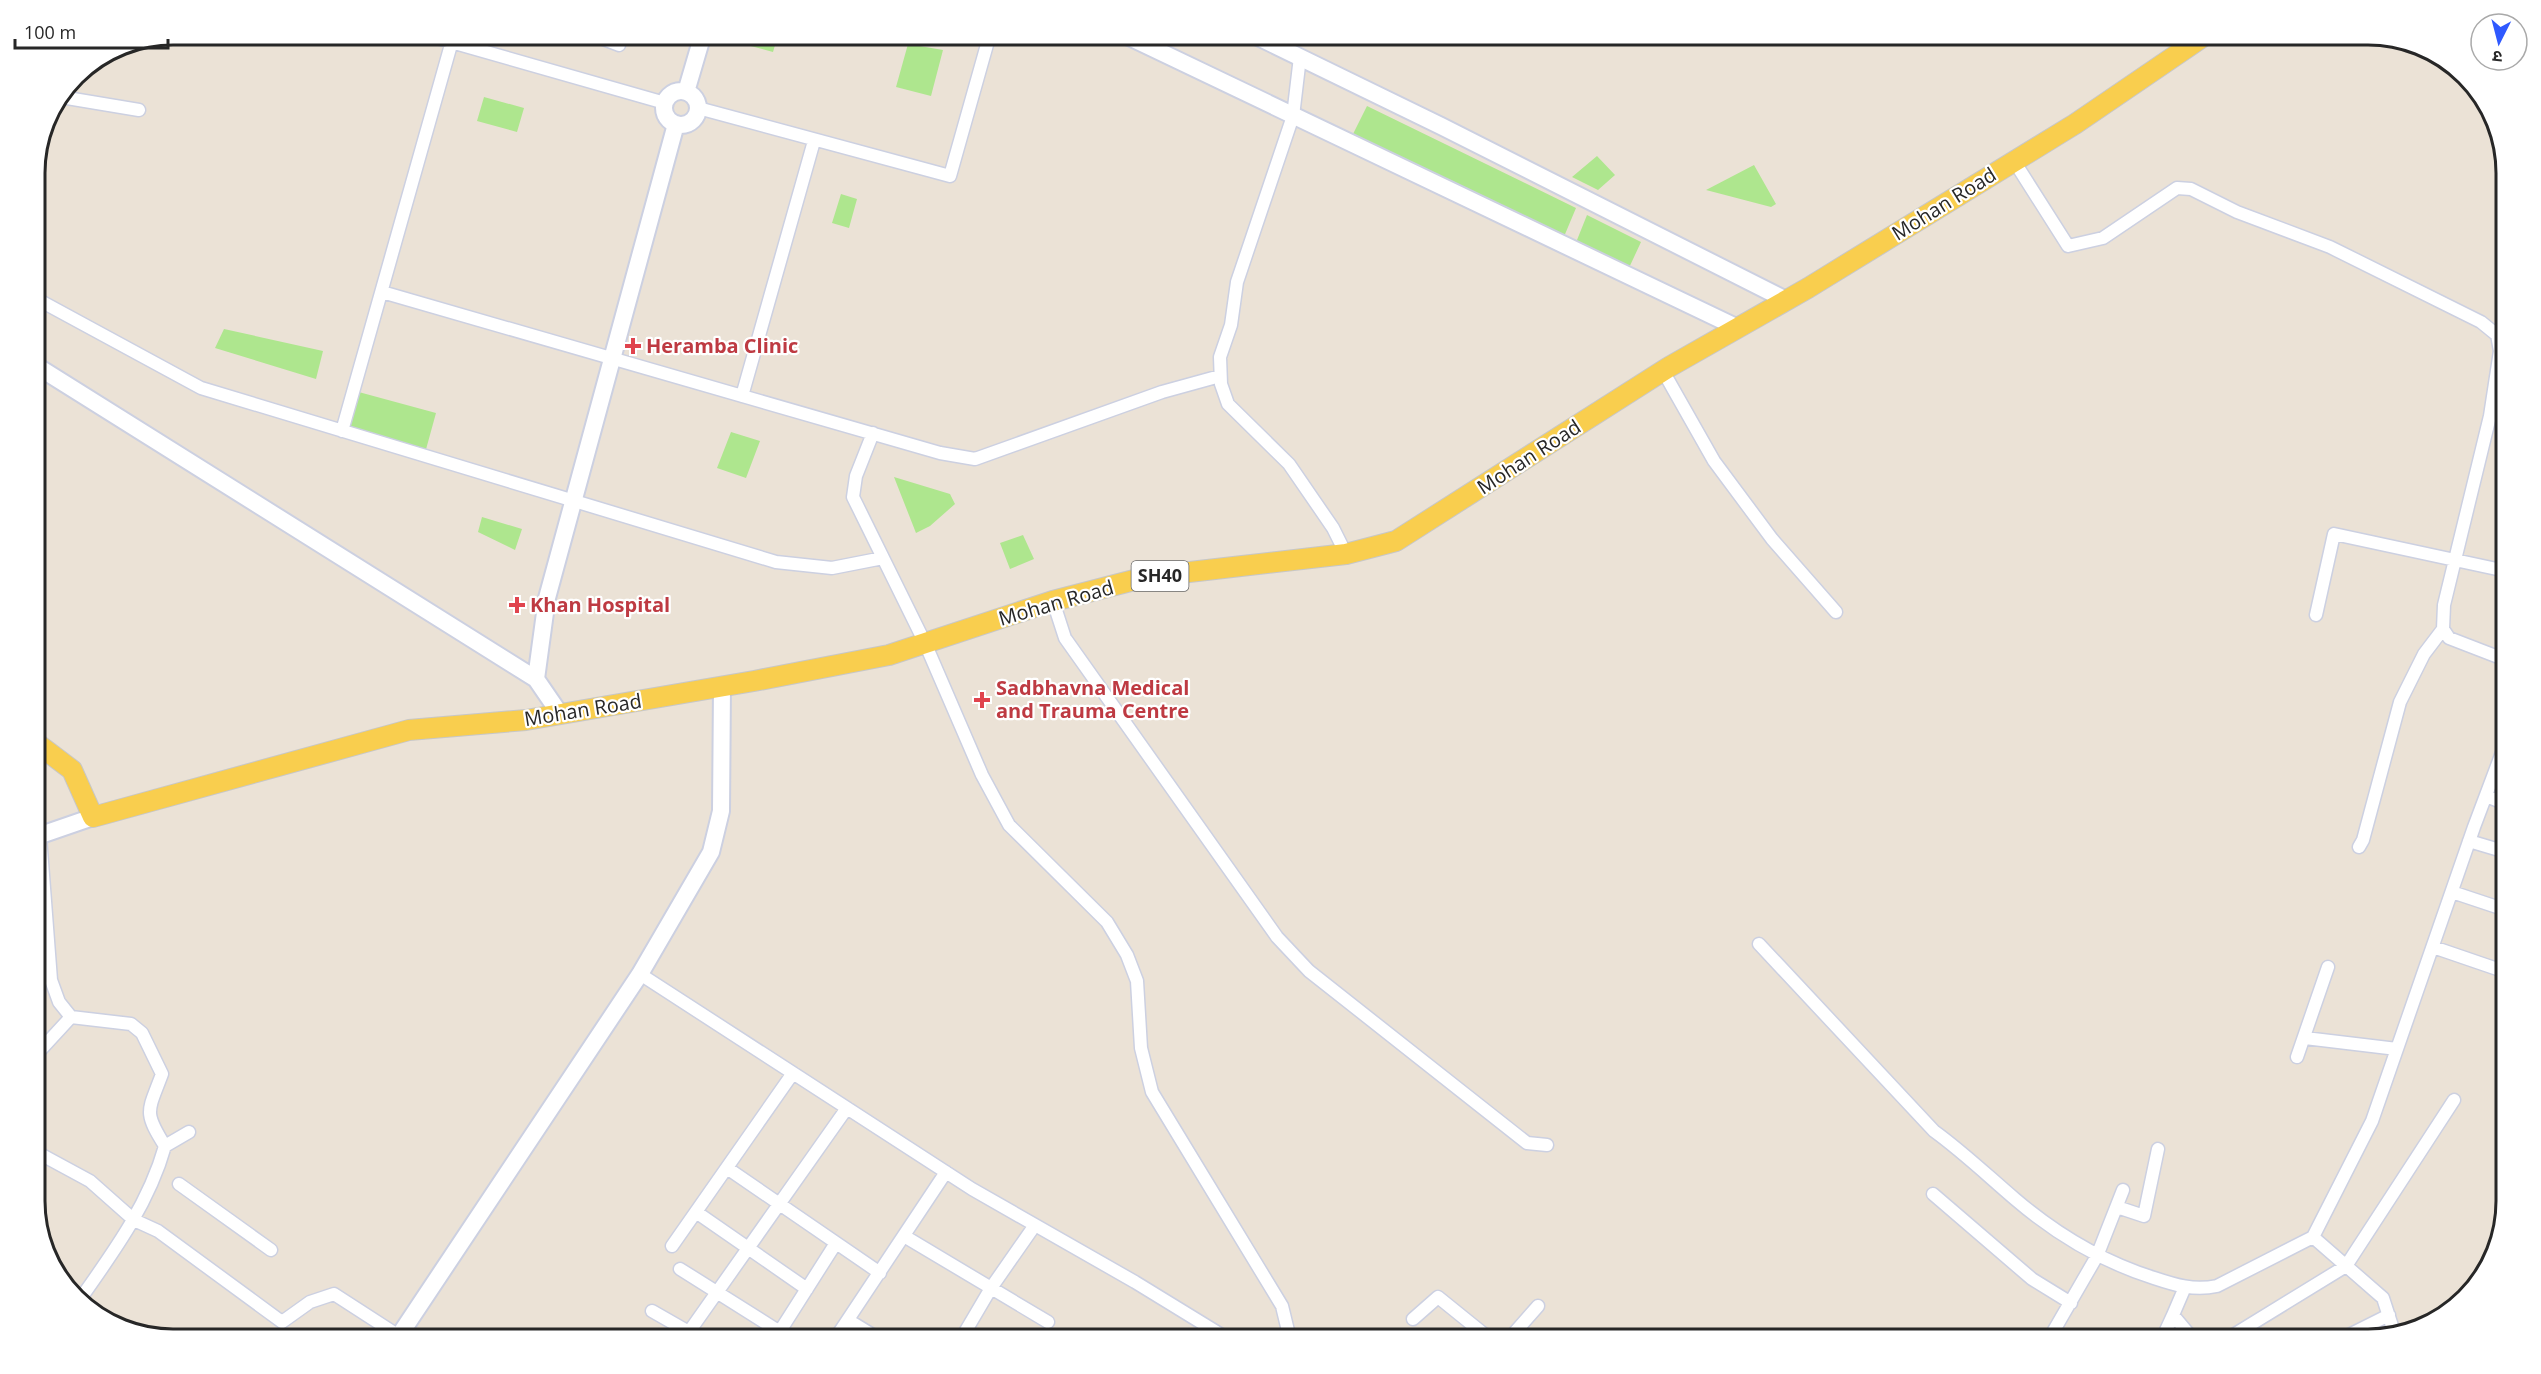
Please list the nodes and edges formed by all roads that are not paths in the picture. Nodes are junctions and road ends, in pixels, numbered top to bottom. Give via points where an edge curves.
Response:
1 (451, 45) edge
2 (476, 45) edge
3 (700, 45) edge
4 (987, 45) edge
5 (1146, 45) edge
6 (1281, 45) edge
7 (2190, 45) edge
8 (1300, 57) junction
9 (686, 92) junction
10 (70, 98) edge
11 (665, 103) junction
12 (698, 108) junction
13 (139, 110) dead end
14 (1293, 116) junction
15 (676, 124) junction
16 (814, 141) junction
17 (2014, 161) junction
18 (382, 292) junction
19 (1786, 300) junction
20 (45, 303) edge
21 (1738, 328) junction
22 (2496, 334) edge
23 (613, 358) junction
24 (45, 370) edge
25 (1663, 371) junction
26 (1221, 376) junction
27 (2496, 377) edge
28 (742, 396) junction
29 (342, 431) junction
30 (873, 433) junction
31 (573, 500) junction
32 (1346, 554) junction
33 (883, 558) junction
34 (2455, 560) junction
35 (2496, 569) edge
36 (1053, 601) junction
37 (1836, 612) dead end
38 (2316, 615) dead end
39 (2443, 629) junction
40 (925, 643) junction
41 (2496, 656) edge
42 (536, 679) junction
43 (722, 687) junction
44 (560, 714) junction
45 (45, 750) edge
46 (2496, 769) edge
47 (2486, 796) junction
48 (2496, 800) edge
49 (93, 817) junction
50 (45, 833) edge
51 (2469, 841) junction
52 (2359, 847) dead end
53 (2496, 849) edge
54 (2452, 892) junction
55 (2496, 907) edge
56 (45, 918) edge
57 (1758, 944) dead end
58 (2433, 947) junction
59 (2328, 967) dead end
60 (2496, 969) edge
61 (640, 974) junction
62 (71, 1017) junction
63 (2305, 1038) junction
64 (45, 1045) edge
65 (2397, 1049) junction
66 (2297, 1057) dead end
67 (794, 1073) junction
68 (2454, 1100) dead end
69 (847, 1108) junction
70 (189, 1132) dead end
71 (1547, 1145) dead end
72 (165, 1146) junction
73 (2158, 1149) dead end
74 (45, 1157) edge
75 (726, 1168) junction
76 (946, 1172) junction
77 (179, 1184) dead end
78 (2123, 1190) dead end
79 (1934, 1194) dead end
80 (779, 1204) junction
81 (2117, 1207) junction
82 (696, 1212) junction
83 (134, 1220) junction
84 (1035, 1225) junction
85 (904, 1236) junction
86 (2313, 1237) junction
87 (836, 1243) junction
88 (672, 1246) dead end
89 (748, 1248) junction
90 (271, 1250) dead end
91 (2097, 1256) junction
92 (2346, 1266) junction
93 (680, 1269) dead end
94 (880, 1273) junction
95 (2185, 1287) junction
96 (991, 1288) junction
97 (807, 1290) junction
98 (717, 1292) junction
99 (85, 1293) edge
100 (2071, 1303) junction
101 (1538, 1306) dead end
102 (652, 1311) dead end
103 (2174, 1315) junction
104 (2389, 1315) junction
105 (1413, 1319) dead end
106 (848, 1320) junction
107 (1048, 1322) dead end
108 (2392, 1327) edge
109 (385, 1329) edge
110 (404, 1329) edge
111 (676, 1329) edge
112 (691, 1329) edge
113 (767, 1329) edge
114 (782, 1329) edge
115 (842, 1329) edge
116 (862, 1329) edge
117 (967, 1329) edge
118 (1210, 1329) edge
119 (1287, 1329) edge
120 (1477, 1329) edge
121 (1518, 1329) edge
122 (2056, 1329) edge
123 (2167, 1329) edge
124 (2185, 1329) edge
125 (2244, 1329) edge
126 (2362, 1329) edge

1 - 18 street
2 - 11 street
3 - 9 street
4 - 16 street via 950,176
5 - 14 street
6 - 8 street
7 - 17 main road, Mohan Road / SH40
8 - 14 street
8 - 19 street
9 - 11 street via 676,92
9 - 12 street via 695,98
10 - 13 street
11 - 15 street via 665,113
12 - 15 street via 691,121
12 - 16 street
14 - 21 street
14 - 26 street via 1237,282 1231,325 1220,357
15 - 23 street
16 - 28 street
17 - 19 main road, Mohan Road / SH40
17 - 22 street via 2068,246 2103,238 2177,188 2191,189 2238,212 2330,247 2481,322
18 - 23 street
18 - 29 street
19 - 21 main road, Mohan Road / SH40
20 - 29 street via 201,388
21 - 25 main road, Mohan Road / SH40
23 - 28 street
23 - 31 street
24 - 42 street
25 - 32 main road, Mohan Road / SH40 via 1396,541
25 - 37 street via 1714,461 1772,539
26 - 30 street via 1162,392 975,459
26 - 32 street via 1228,404 1289,464 1334,528
27 - 34 street
28 - 30 street
29 - 31 street
30 - 33 street via 856,476 853,497
31 - 33 street via 776,562 832,568
31 - 42 street via 547,598
32 - 36 main road, Mohan Road / SH40 via 1146,577
33 - 40 street
34 - 35 street
34 - 38 street via 2334,534
34 - 39 street via 2444,605
36 - 40 main road, Mohan Road / SH40
36 - 71 street via 1065,638 1277,937 1315,976 1527,1143
39 - 41 street via 2449,638
39 - 52 street via 2424,654 2400,702
40 - 43 main road, Mohan Road / SH40 via 889,655
40 - 119 street via 982,775 1009,825 1107,922 1127,956 1137,981 1141,1048 1152,1092 1282,1306
42 - 44 street
43 - 44 main road, Mohan Road / SH40
43 - 61 street via 722,811 711,852
44 - 49 main road, Mohan Road / SH40 via 409,730
45 - 49 main road via 72,770
46 - 47 street
47 - 48 street
47 - 51 street
49 - 50 street
51 - 53 street
51 - 54 street
54 - 55 street
54 - 58 street
56 - 62 street via 51,980 58,1002
57 - 91 street via 1934,1131 2016,1200
58 - 60 street
58 - 65 street
59 - 63 street
61 - 67 street
61 - 110 street
62 - 64 street
62 - 72 street via 131,1024 142,1033 162,1074 148,1111
63 - 65 street
63 - 66 street
65 - 86 street via 2372,1121
67 - 69 street
67 - 75 street
68 - 92 street
69 - 76 street
69 - 80 street
70 - 72 street
72 - 83 street
73 - 81 street via 2144,1216
74 - 83 street via 90,1181
75 - 80 street
75 - 82 street
76 - 84 street
76 - 85 street
77 - 90 street
78 - 81 street
79 - 100 street via 2032,1279
80 - 87 street
80 - 89 street
81 - 91 street
82 - 88 street
82 - 89 street
83 - 99 street
83 - 109 street via 158,1231 282,1322 310,1302 334,1294
84 - 96 street
84 - 118 street
85 - 94 street
85 - 96 street
86 - 92 street
86 - 95 street via 2217,1286
87 - 94 street
87 - 97 street
89 - 97 street
89 - 98 street
91 - 95 street
91 - 100 street
92 - 104 street via 2383,1298
92 - 125 street
93 - 98 street
94 - 106 street
95 - 103 street
96 - 107 street
96 - 117 street
97 - 114 street
98 - 112 street
98 - 113 street
100 - 122 street
101 - 121 street
102 - 111 street
103 - 123 street
103 - 124 street
104 - 108 street
104 - 126 street
105 - 120 street via 1438,1297
106 - 115 street
106 - 116 street

